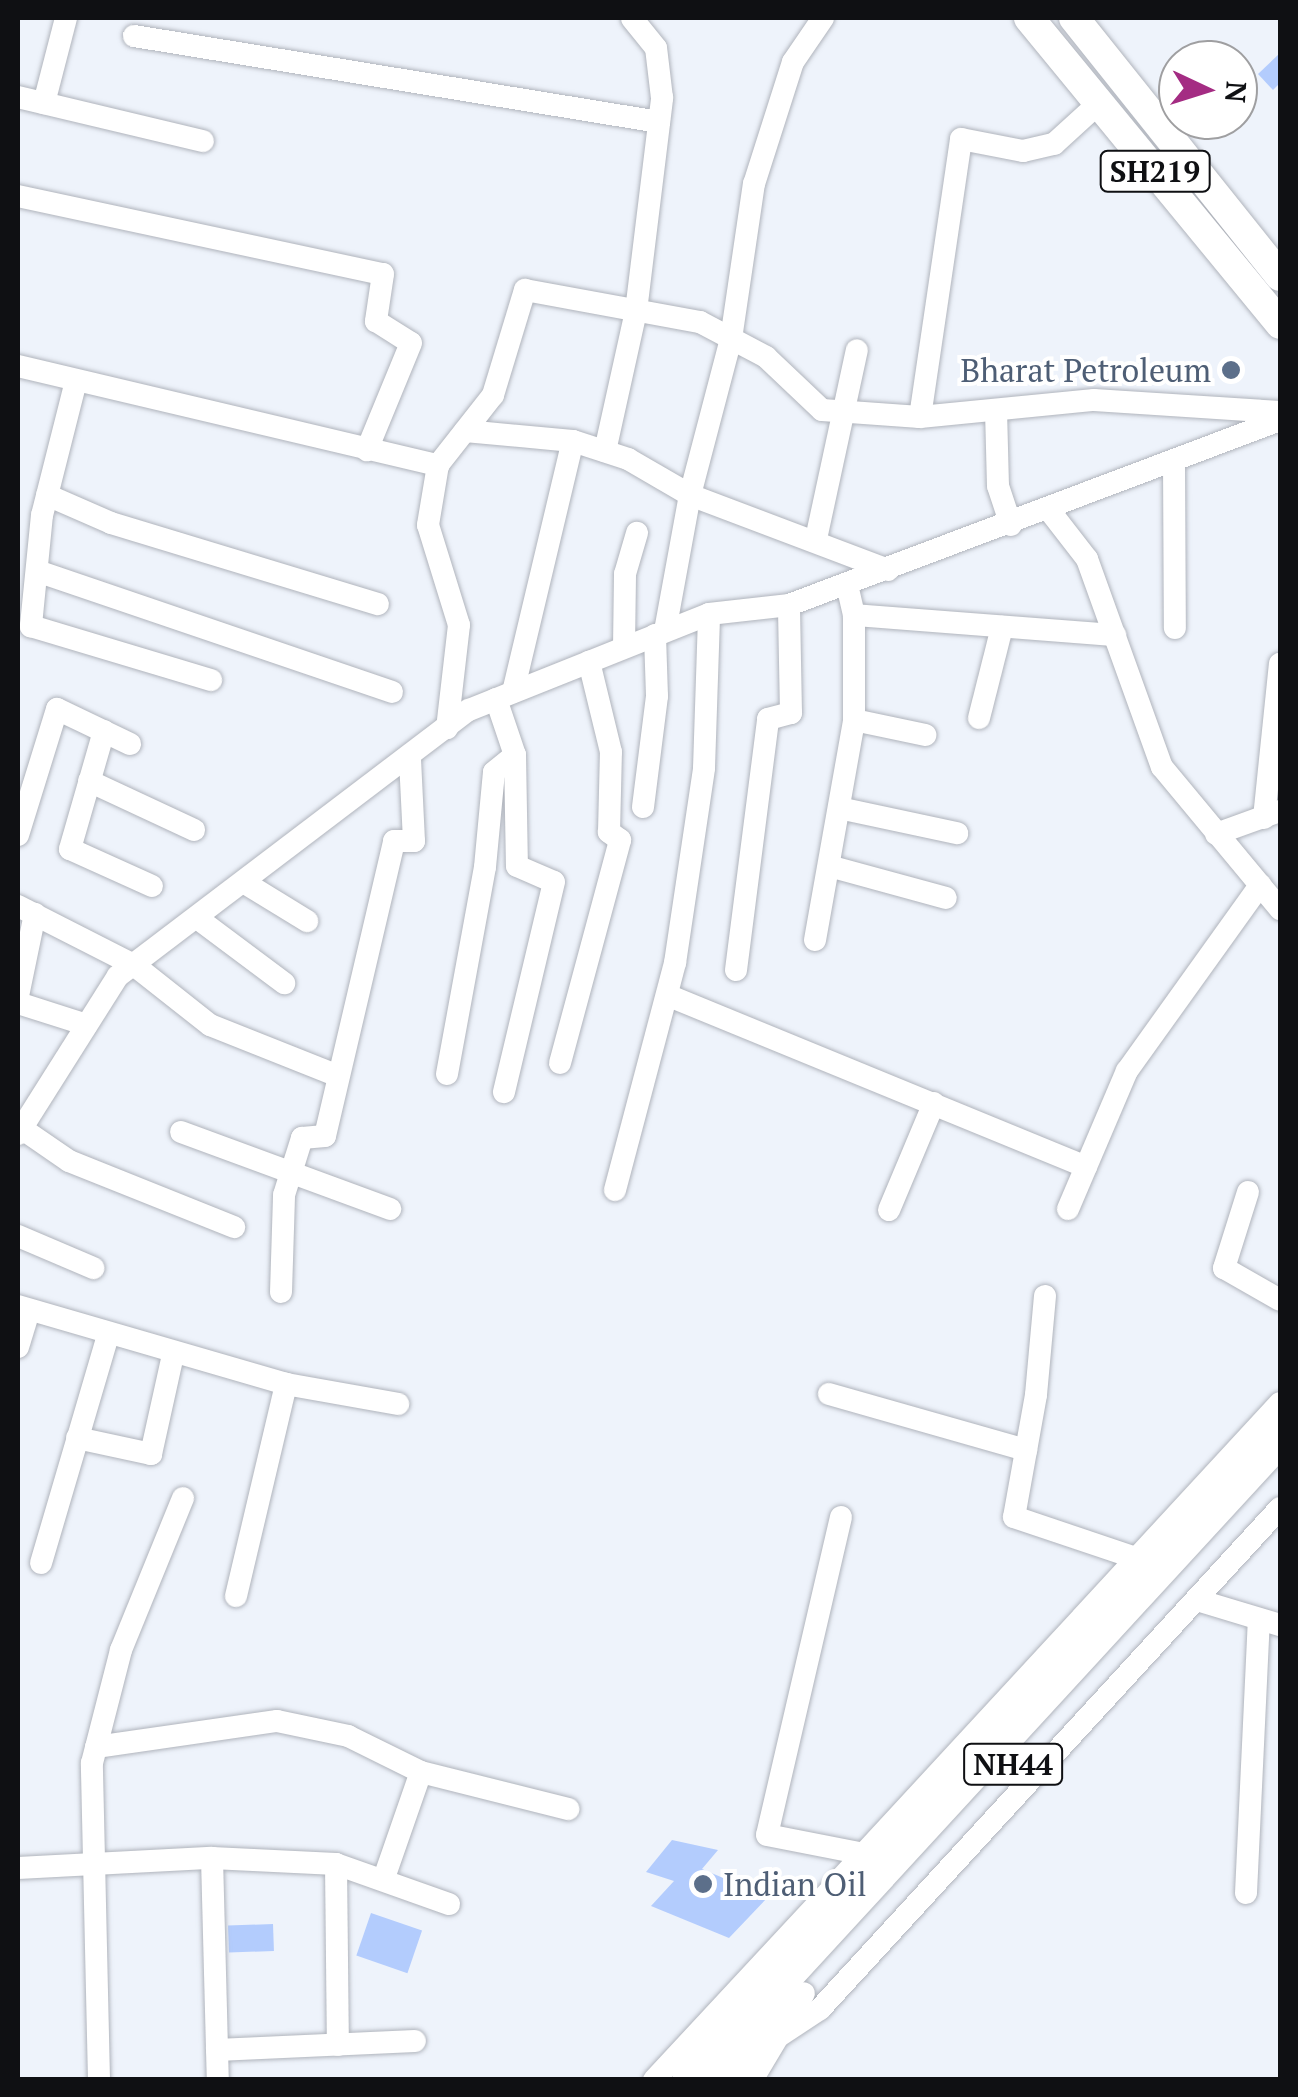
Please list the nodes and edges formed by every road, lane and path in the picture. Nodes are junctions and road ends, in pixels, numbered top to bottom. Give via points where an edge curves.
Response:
1 (66, 18) edge
2 (632, 18) edge
3 (823, 18) edge
4 (1029, 18) edge
5 (1074, 18) edge
6 (134, 36) dead end
7 (18, 97) edge
8 (44, 103) junction
9 (1099, 103) junction
10 (659, 122) junction
11 (203, 141) dead end
12 (18, 196) edge
13 (1280, 276) edge
14 (636, 310) junction
15 (1280, 324) edge
16 (731, 339) junction
17 (857, 350) dead end
18 (18, 366) edge
19 (76, 381) junction
20 (996, 410) junction
21 (840, 412) junction
22 (1280, 412) edge
23 (920, 417) junction
24 (1280, 420) edge
25 (465, 431) junction
26 (573, 441) junction
27 (367, 450) junction
28 (605, 451) junction
29 (1174, 462) junction
30 (438, 466) junction
31 (47, 495) junction
32 (690, 495) junction
33 (1049, 510) junction
34 (1011, 525) junction
35 (637, 534) dead end
36 (816, 539) junction
37 (888, 570) junction
38 (36, 571) junction
39 (847, 584) junction
40 (378, 604) dead end
41 (789, 605) junction
42 (709, 614) junction
43 (854, 615) junction
44 (1002, 628) junction
45 (1175, 628) dead end
46 (660, 633) junction
47 (1115, 635) junction
48 (624, 647) junction
49 (589, 662) junction
50 (1280, 664) edge
51 (211, 680) dead end
52 (392, 692) dead end
53 (505, 696) junction
54 (979, 718) dead end
55 (854, 720) junction
56 (447, 728) junction
57 (104, 731) junction
58 (926, 735) dead end
59 (130, 744) dead end
60 (515, 755) junction
61 (410, 758) junction
62 (90, 781) junction
63 (643, 807) dead end
64 (839, 808) junction
65 (1272, 814) edge
66 (194, 830) dead end
67 (957, 834) dead end
68 (1216, 834) junction
69 (18, 836) edge
70 (828, 866) junction
71 (245, 883) junction
72 (152, 886) dead end
73 (1273, 895) edge
74 (946, 898) dead end
75 (26, 910) edge
76 (198, 918) junction
77 (307, 921) dead end
78 (816, 940) dead end
79 (134, 964) junction
80 (736, 970) dead end
81 (284, 984) dead end
82 (667, 995) junction
83 (18, 999) edge
84 (87, 1024) junction
85 (560, 1063) dead end
86 (447, 1074) dead end
87 (338, 1076) junction
88 (504, 1092) dead end
89 (934, 1103) junction
90 (26, 1105) edge
91 (19, 1131) edge
92 (181, 1132) dead end
93 (1086, 1167) junction
94 (291, 1173) junction
95 (614, 1190) dead end
96 (1248, 1192) dead end
97 (1068, 1209) dead end
98 (390, 1210) dead end
99 (889, 1210) dead end
100 (234, 1227) dead end
101 (18, 1236) edge
102 (92, 1268) dead end
103 (281, 1292) dead end
104 (1045, 1296) dead end
105 (1280, 1300) edge
106 (23, 1309) edge
107 (108, 1336) junction
108 (18, 1347) edge
109 (172, 1354) junction
110 (286, 1384) junction
111 (828, 1394) dead end
112 (1280, 1403) edge
113 (398, 1404) dead end
114 (1280, 1437) edge
115 (77, 1438) junction
116 (1026, 1450) junction
117 (1280, 1472) edge
118 (183, 1498) dead end
119 (1280, 1508) edge
120 (842, 1517) dead end
121 (1139, 1559) junction
122 (42, 1563) dead end
123 (236, 1596) dead end
124 (1197, 1600) junction
125 (1270, 1622) edge
126 (96, 1747) junction
127 (421, 1772) junction
128 (568, 1809) dead end
129 (212, 1858) junction
130 (869, 1863) junction
131 (92, 1864) junction
132 (336, 1864) junction
133 (18, 1868) edge
134 (384, 1878) junction
135 (1246, 1893) dead end
136 (840, 1899) junction
137 (449, 1904) dead end
138 (812, 2001) junction
139 (415, 2042) dead end
140 (338, 2045) junction
141 (217, 2050) junction
142 (729, 2071) edge
143 (98, 2080) edge
144 (218, 2080) edge
145 (654, 2080) edge

1 - 8 street
2 - 10 street via 656,48
3 - 16 street via 793,62 754,184
4 - 9 main road, SH219
5 - 13 main road, SH219
6 - 10 street
7 - 8 street
8 - 11 street
9 - 15 main road, SH219
9 - 23 street via 1054,144 1023,151 961,139
10 - 14 street
12 - 27 street via 383,274 376,321 412,343
14 - 16 street via 700,322
14 - 25 street via 524,290 492,395
14 - 28 street
16 - 21 street via 766,357 822,410
16 - 32 street
17 - 21 street
18 - 19 street
19 - 27 street
19 - 31 street
20 - 22 street via 1094,400
20 - 23 street
20 - 34 street via 998,486
21 - 23 street
21 - 36 street
24 - 29 street
25 - 26 street
25 - 30 street
26 - 28 street
26 - 53 street
27 - 30 street
28 - 32 street
29 - 33 street
29 - 45 street
30 - 56 street via 428,525 460,625
31 - 38 street
31 - 40 street via 111,523
32 - 36 street
32 - 46 street
33 - 34 street
33 - 47 street via 1088,558
34 - 37 street
35 - 48 street via 625,574
36 - 37 street
37 - 39 street
38 - 51 street via 31,626
38 - 52 street
39 - 41 street
39 - 43 street
41 - 42 street
41 - 80 street via 792,713 768,719
42 - 46 street
42 - 82 street via 704,768
43 - 44 street
43 - 55 street
44 - 47 street
44 - 54 street
46 - 48 street
46 - 63 street
47 - 68 street via 1162,768
48 - 49 street
49 - 53 street
49 - 85 street via 612,752 609,832 620,840
50 - 65 street
53 - 56 street
53 - 60 street
55 - 58 street
55 - 64 street
56 - 61 street
57 - 59 street
57 - 62 street
57 - 69 street via 58,709
60 - 86 street via 494,772
60 - 88 street via 517,866 554,882
61 - 71 street
61 - 87 street via 414,841 394,841
62 - 66 street
62 - 72 street via 70,849
64 - 67 street
64 - 70 street
65 - 68 street
68 - 73 street
70 - 74 street
70 - 78 street
71 - 76 street
71 - 77 street
73 - 93 street via 1127,1071
75 - 79 street
75 - 83 street
76 - 79 street
76 - 81 street
79 - 84 street via 118,976
79 - 87 street via 210,1025
82 - 89 street
82 - 95 street
83 - 84 street
84 - 90 street
87 - 94 street via 324,1136 302,1138
89 - 93 street
89 - 99 street
90 - 91 street
91 - 100 street via 69,1161
92 - 94 street
93 - 97 street
94 - 98 street
94 - 103 street via 284,1194
96 - 105 street via 1224,1268
101 - 102 street
104 - 116 street
106 - 107 street
106 - 108 street
107 - 109 street
107 - 115 street
109 - 110 street
109 - 115 street via 150,1454
110 - 113 street
110 - 123 street
111 - 116 street
112 - 121 street
114 - 130 highway, NH44
115 - 122 street
116 - 121 street via 1014,1517
117 - 138 highway, NH44
118 - 126 street via 121,1650
119 - 124 street
120 - 130 street via 767,1836
121 - 130 street
124 - 125 street
124 - 138 street
125 - 135 street
126 - 127 street via 277,1721 348,1736
126 - 131 street
127 - 128 street
127 - 134 street
129 - 131 street
129 - 132 street
129 - 141 street
130 - 136 highway, NH44
131 - 133 street
131 - 143 street
132 - 134 street
132 - 140 street
134 - 137 street
136 - 142 highway, NH44
136 - 145 street
138 - 142 highway, NH44
138 - 142 street via 779,2036
139 - 140 street
140 - 141 street
141 - 144 street

